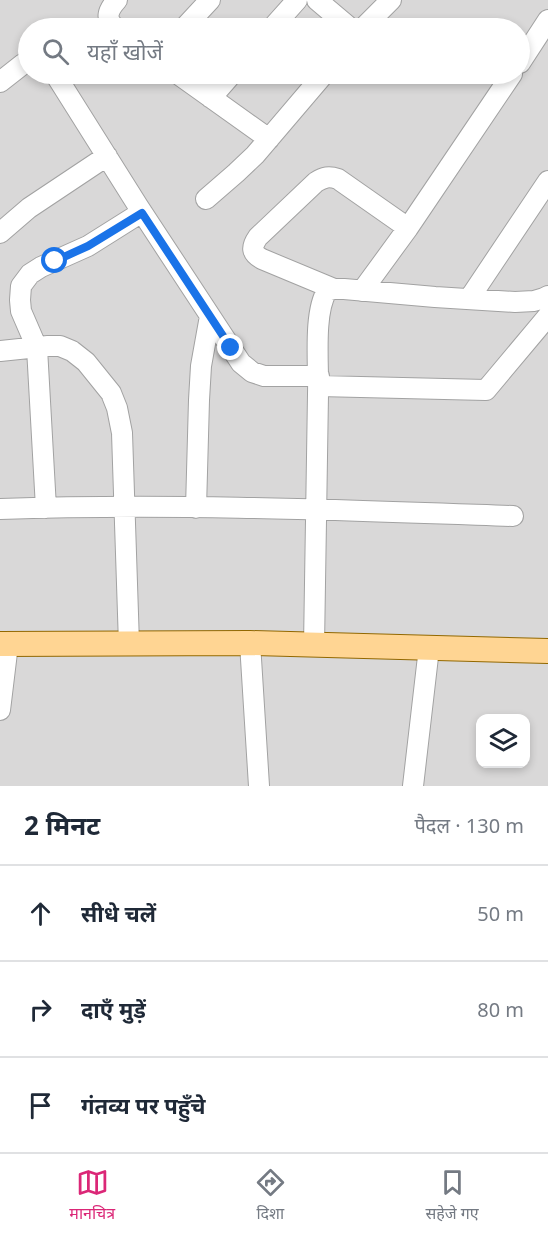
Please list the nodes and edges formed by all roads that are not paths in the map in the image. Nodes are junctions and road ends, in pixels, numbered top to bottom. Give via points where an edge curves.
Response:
1 (117, 0) edge
2 (210, 0) edge
3 (297, 0) edge
4 (317, 0) edge
5 (391, 0) edge
6 (108, 18) edge
7 (193, 18) edge
8 (281, 18) edge
9 (338, 18) edge
10 (373, 18) edge
11 (548, 20) edge
12 (530, 47) edge
13 (18, 68) edge
14 (0, 82) edge
15 (60, 84) edge
16 (192, 84) edge
17 (223, 84) edge
18 (316, 84) edge
19 (505, 84) edge
20 (211, 98) junction
21 (269, 139) junction
22 (107, 156) junction
23 (548, 181) edge
24 (206, 199) dead end
25 (142, 213) junction
26 (408, 228) junction
27 (0, 233) edge
28 (334, 289) junction
29 (362, 291) junction
30 (469, 299) junction
31 (547, 304) edge
32 (210, 316) junction
33 (37, 348) junction
34 (0, 351) edge
35 (319, 381) junction
36 (45, 508) junction
37 (126, 508) junction
38 (196, 508) junction
39 (0, 509) edge
40 (316, 509) junction
41 (513, 516) dead end
42 (250, 643) junction
43 (4, 644) edge
44 (129, 644) junction
45 (314, 646) junction
46 (429, 648) junction
47 (548, 651) edge
48 (0, 710) edge
49 (259, 786) edge
50 (413, 786) edge

1 - 6 street
2 - 7 street
3 - 8 street
4 - 9 street
5 - 10 street
11 - 12 street
13 - 14 street
15 - 22 street
16 - 20 street
17 - 20 street
18 - 21 street
19 - 26 street
20 - 21 street
21 - 24 street
22 - 25 street
22 - 27 street via 29,208
23 - 30 street
25 - 32 street
25 - 33 street via 88,246 41,267 25,280 21,286 21,311
26 - 28 street via 338,179 323,177 316,182 258,237 253,250 262,259
26 - 29 street
28 - 29 street
28 - 35 street via 322,298 320,309
29 - 30 street
30 - 31 street
31 - 35 street via 486,390
32 - 35 street via 241,363 252,372
32 - 38 street via 200,377
33 - 34 street
33 - 36 street
33 - 37 street via 60,346 72,351 111,393 122,433
35 - 40 street
36 - 37 street
36 - 39 street
37 - 38 street
37 - 44 street
38 - 40 street
40 - 41 street
40 - 45 street
42 - 44 main road
42 - 45 main road
42 - 49 street
43 - 44 main road
43 - 48 street
45 - 46 main road
46 - 47 main road
46 - 50 street

